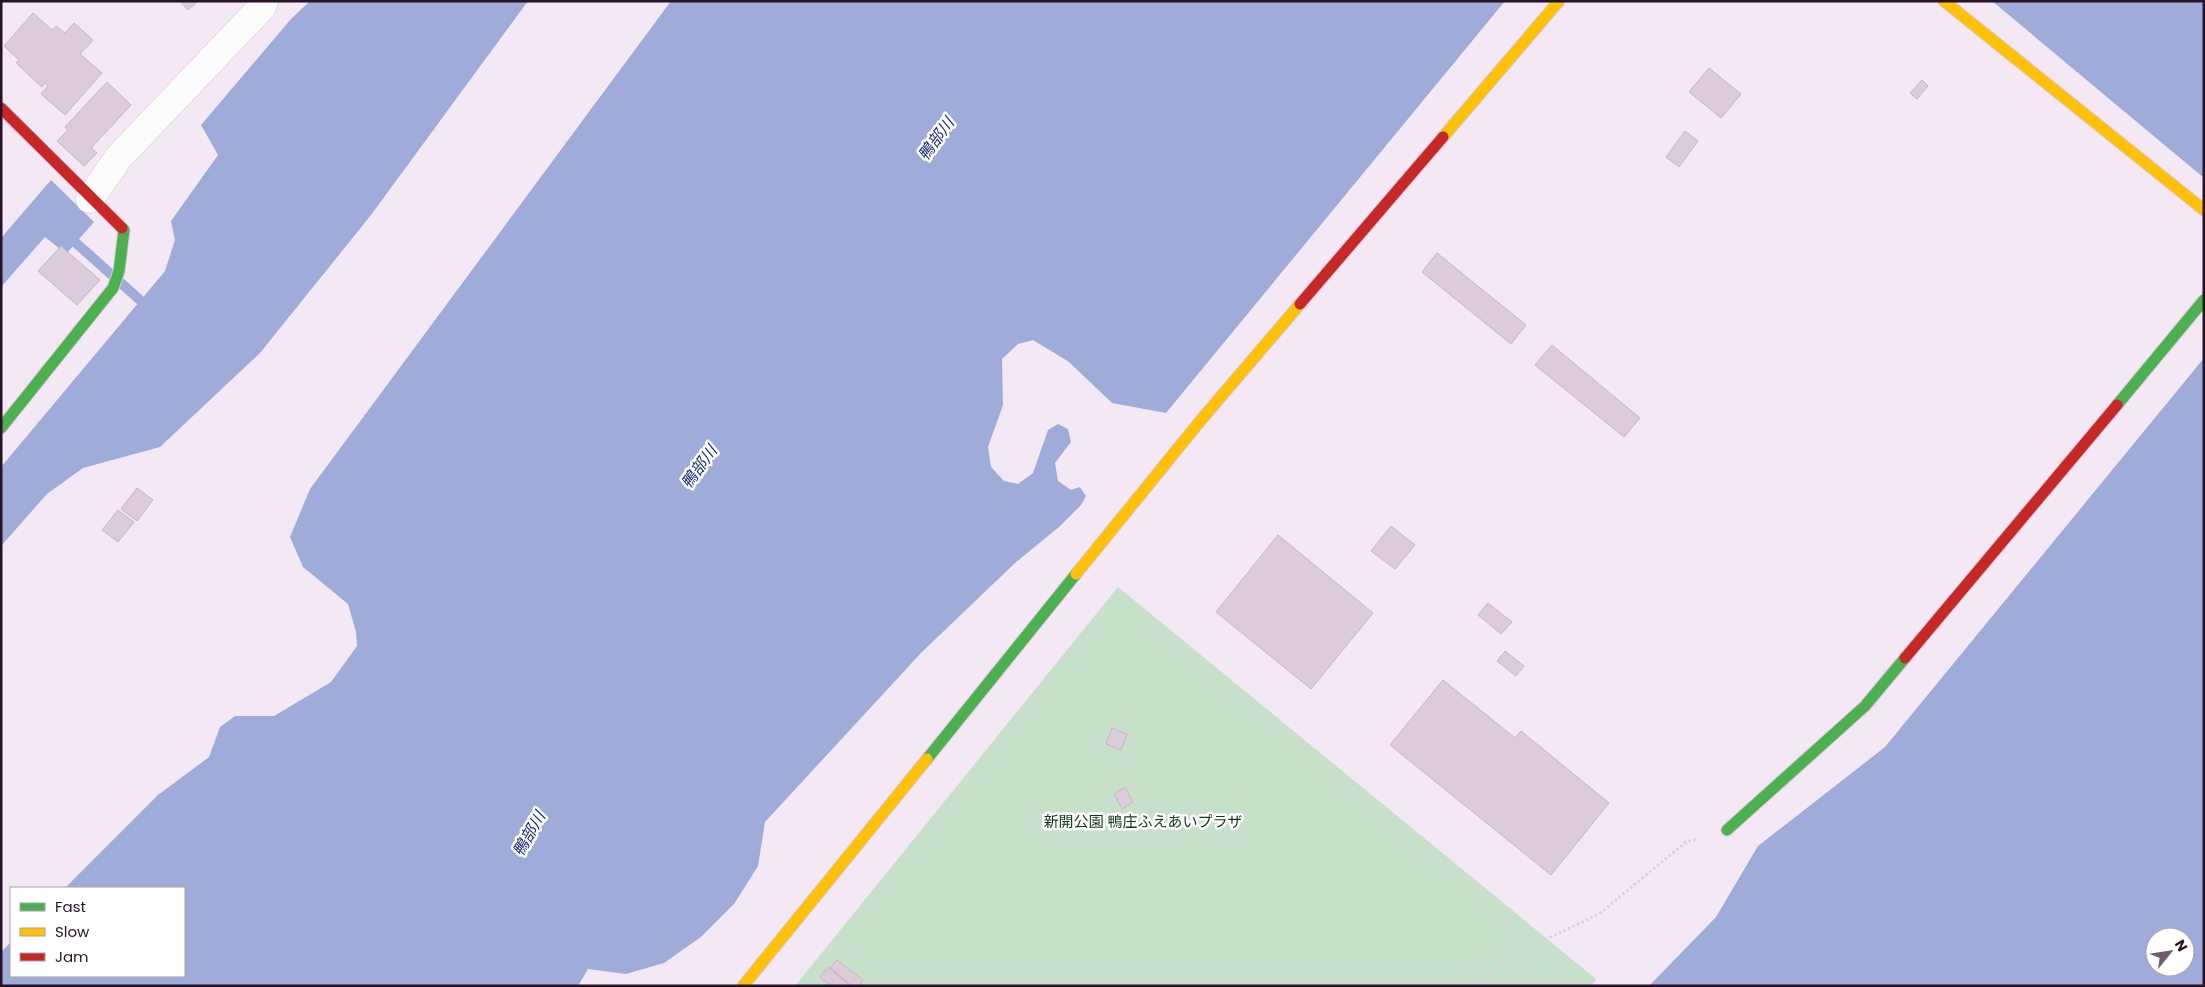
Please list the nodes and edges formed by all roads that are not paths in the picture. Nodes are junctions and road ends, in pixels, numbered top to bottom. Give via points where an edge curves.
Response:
1 (264, 1) edge
2 (1559, 1) edge
3 (1944, 1) edge
4 (1, 108) edge
5 (90, 199) junction
6 (2204, 210) edge
7 (2204, 300) edge
8 (1, 428) edge
9 (1727, 830) road end
10 (743, 986) edge

1 - 5 street via 262,7 118,158
2 - 10 street via 1201,420
3 - 6 street
4 - 5 street
5 - 8 street via 124,230 119,271 113,288
7 - 9 street via 1865,706

